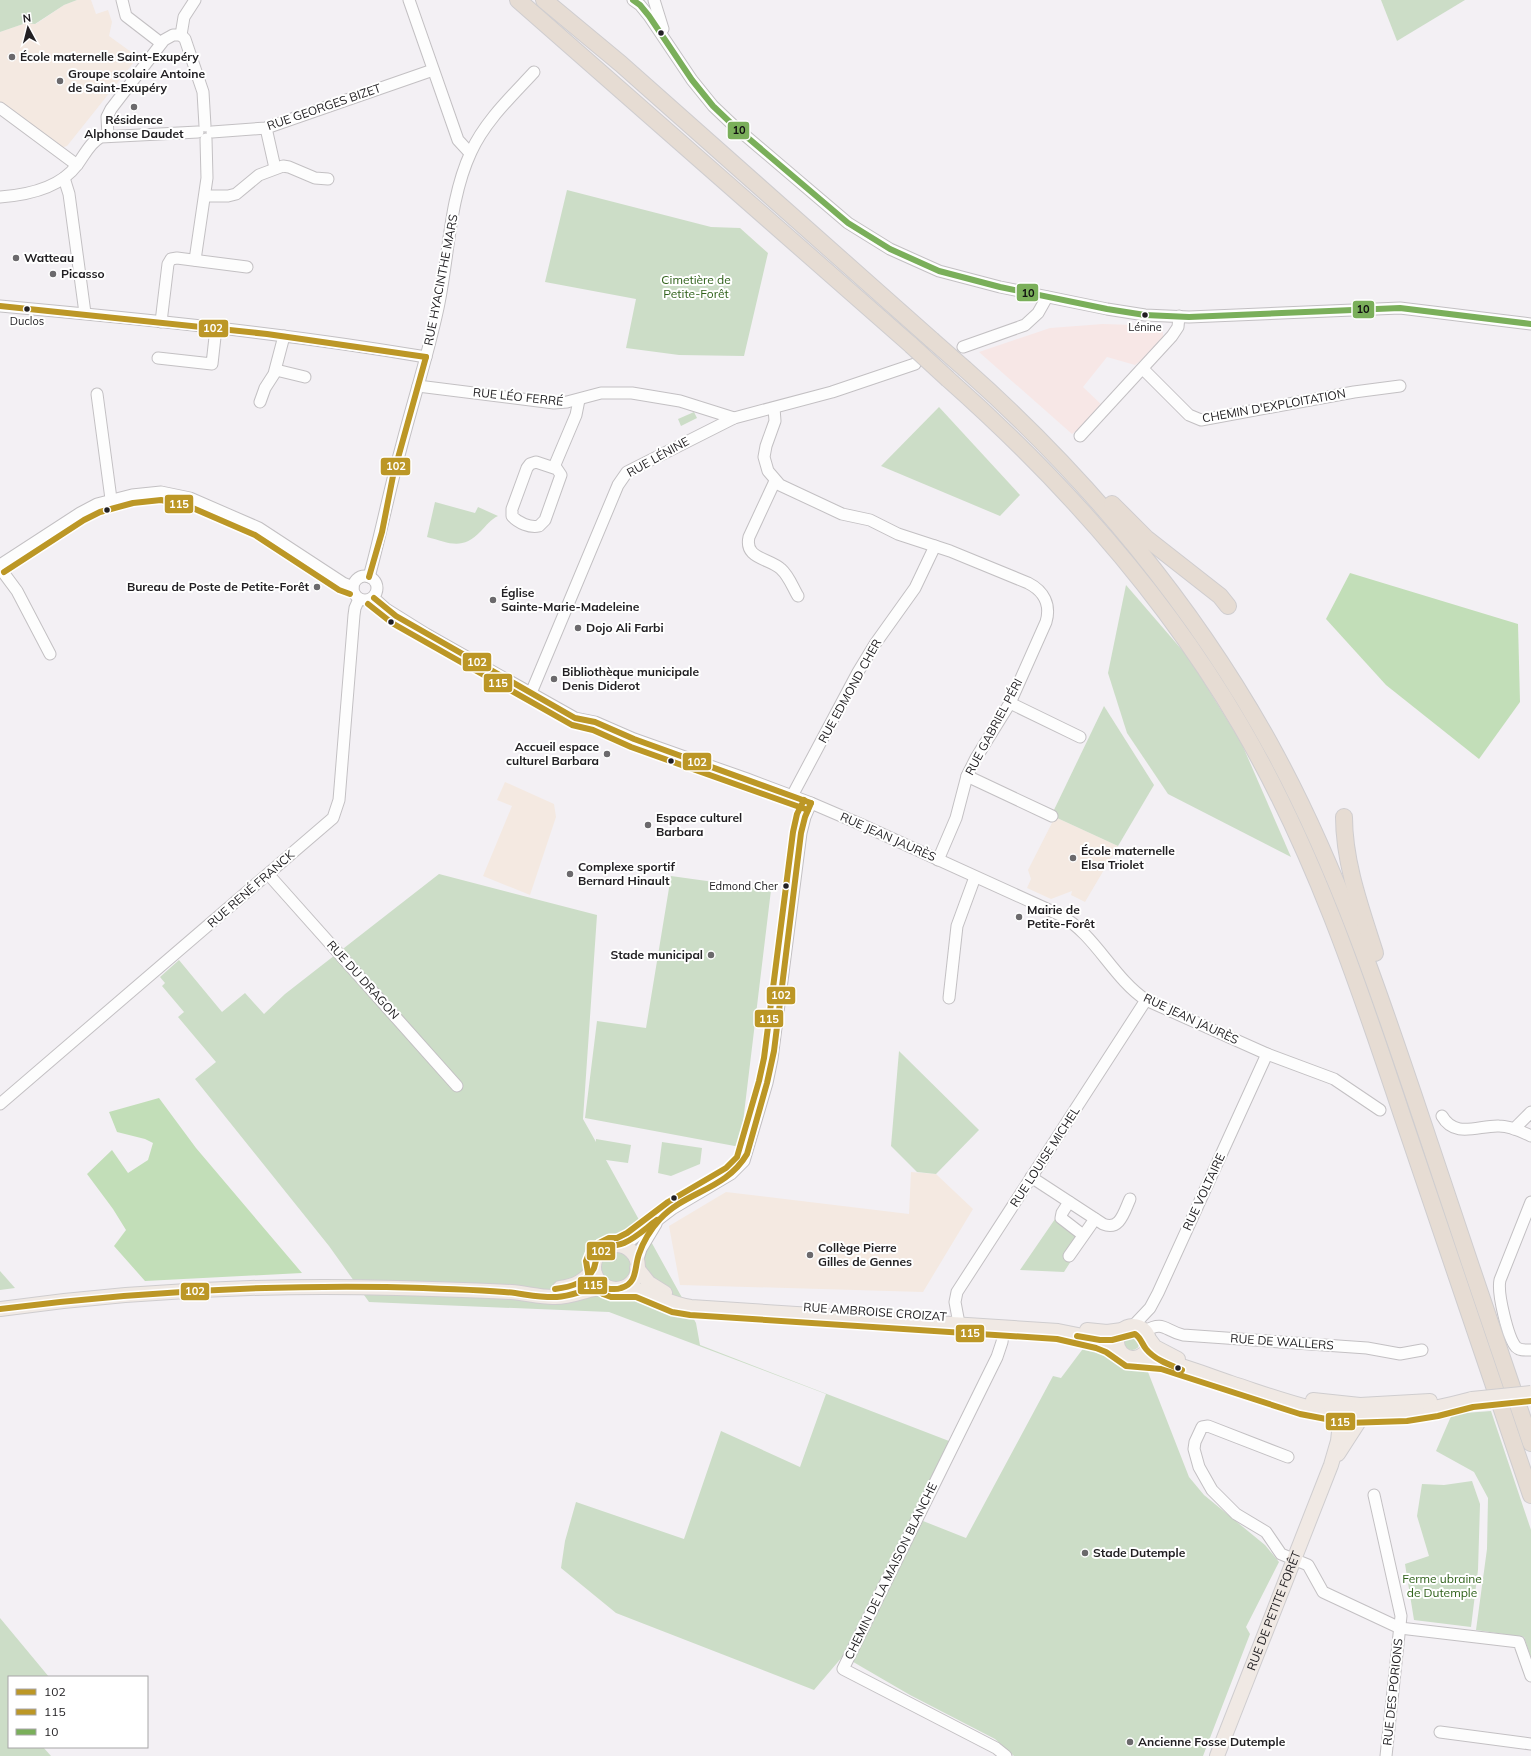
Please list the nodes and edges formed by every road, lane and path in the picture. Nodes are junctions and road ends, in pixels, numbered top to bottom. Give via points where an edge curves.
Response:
1 (122, 0) edge
2 (195, 0) edge
3 (409, 0) edge
4 (518, 0) edge
5 (544, 0) edge
6 (561, 0) edge
7 (633, 0) edge
8 (654, 0) edge
9 (181, 35) junction
10 (666, 41) junction
11 (161, 43) junction
12 (621, 64) junction
13 (433, 70) junction
14 (534, 72) dead end
15 (0, 108) edge
16 (266, 128) junction
17 (205, 132) junction
18 (108, 136) junction
19 (470, 153) junction
20 (77, 165) junction
21 (275, 168) junction
22 (64, 178) junction
23 (328, 179) dead end
24 (205, 196) junction
25 (0, 197) edge
26 (195, 260) junction
27 (247, 267) dead end
28 (1047, 297) junction
29 (0, 306) edge
30 (85, 313) junction
31 (1179, 316) junction
32 (161, 322) junction
33 (1531, 324) edge
34 (216, 328) junction
35 (284, 336) junction
36 (963, 347) dead end
37 (426, 357) junction
38 (158, 358) dead end
39 (915, 364) dead end
40 (1144, 368) junction
41 (276, 370) junction
42 (305, 377) dead end
43 (418, 386) junction
44 (1400, 386) dead end
45 (98, 394) dead end
46 (579, 400) junction
47 (260, 402) dead end
48 (774, 408) junction
49 (734, 418) junction
50 (1080, 436) dead end
51 (1063, 464) junction
52 (554, 467) junction
53 (775, 481) junction
54 (111, 499) junction
55 (935, 546) junction
56 (0, 566) edge
57 (369, 577) junction
58 (353, 587) junction
59 (798, 596) dead end
60 (374, 598) junction
61 (359, 599) junction
62 (1228, 606) dead end
63 (50, 654) dead end
64 (531, 693) junction
65 (1010, 703) junction
66 (1080, 737) dead end
67 (967, 776) junction
68 (792, 796) junction
69 (811, 803) junction
70 (1052, 816) dead end
71 (1344, 817) dead end
72 (938, 860) junction
73 (268, 874) junction
74 (975, 877) junction
75 (949, 998) dead end
76 (1146, 1000) junction
77 (1398, 1049) junction
78 (1267, 1054) junction
79 (457, 1086) dead end
80 (0, 1104) edge
81 (1380, 1110) dead end
82 (1531, 1112) edge
83 (1442, 1116) dead end
84 (1514, 1129) junction
85 (1531, 1136) edge
86 (1031, 1177) junction
87 (1130, 1199) dead end
88 (1069, 1202) junction
89 (1531, 1202) edge
90 (661, 1217) junction
91 (1095, 1219) junction
92 (1083, 1235) junction
93 (619, 1246) junction
94 (1069, 1256) dead end
95 (637, 1265) junction
96 (594, 1268) junction
97 (607, 1287) junction
98 (623, 1288) junction
99 (527, 1294) junction
100 (0, 1309) edge
101 (958, 1318) junction
102 (1004, 1327) junction
103 (1137, 1331) junction
104 (1118, 1350) junction
105 (1422, 1350) dead end
106 (1531, 1350) edge
107 (1137, 1358) junction
108 (1531, 1393) edge
109 (1343, 1409) junction
110 (1360, 1410) junction
111 (1531, 1443) edge
112 (1288, 1457) dead end
113 (1331, 1465) junction
114 (1374, 1495) dead end
115 (1531, 1495) edge
116 (1295, 1559) junction
117 (1400, 1628) junction
118 (1531, 1676) edge
119 (1440, 1732) dead end
120 (1531, 1744) edge
121 (1006, 1756) edge
122 (1217, 1756) edge
123 (1386, 1756) edge

1 - 11 street via 126,16
2 - 9 street via 184,17
3 - 13 street
4 - 115 highway, bridge via 995,421 1088,516 1137,575 1211,678 1271,781 1311,866 1352,970
5 - 12 highway
6 - 12 highway
7 - 10 street via 643,8
8 - 10 street
9 - 11 street via 168,37
9 - 17 street via 185,39 202,89
10 - 28 street via 692,80 724,116 830,209 871,238 910,259 950,275
11 - 18 street via 109,112
12 - 51 highway, bridge via 965,369 1018,417
13 - 16 street, RUE GEORGES BIZET
13 - 19 street via 458,140
14 - 19 street, RUE HYACINTHE MARS via 493,118
15 - 20 street
16 - 17 street, RUE GEORGES BIZET
16 - 21 street
17 - 18 street, RUE GEORGES BIZET
17 - 24 street
18 - 20 street via 95,141
19 - 37 street, RUE HYACINTHE MARS via 459,185 438,307
20 - 22 street
21 - 23 street via 290,167 315,178
21 - 24 street via 256,177 236,194
22 - 25 street via 36,191
22 - 30 street via 69,194
24 - 26 street
26 - 27 street
26 - 32 street via 174,258 168,262
28 - 31 street via 1118,311
28 - 36 street via 1034,317 1025,325
29 - 30 street
30 - 32 street
31 - 33 street via 1400,308
31 - 40 street via 1176,331
32 - 34 street
34 - 35 street
34 - 38 street via 212,364
35 - 37 street
35 - 41 street
37 - 43 street, RUE HYACINTHE MARS
39 - 48 street, RUE LÉNINE via 832,392
40 - 44 street, CHEMIN D'EXPLOITATION via 1189,415 1201,420
40 - 50 street
41 - 42 street
41 - 47 street
43 - 46 street, RUE LÉO FERRÉ via 554,403
43 - 57 street, RUE HYACINTHE MARS
45 - 54 street
46 - 49 street, RUE LÉO FERRÉ via 607,393 646,395 687,403
46 - 52 street via 576,415
48 - 49 street, RUE LÉNINE
48 - 53 street via 776,421 764,457 766,468
49 - 64 street, RUE LÉNINE via 631,469 622,477
51 - 62 highway via 1105,498 1146,538 1220,596
51 - 77 highway via 1129,538 1181,604 1266,737 1307,815 1336,880
52 - 52 street via 559,470 561,478 544,522 533,527 516,520 512,516 512,510 527,468 536,462
53 - 55 street, RUE GABRIEL PÉRI via 842,514 865,518 898,534
53 - 59 street via 749,536 748,545 753,554 782,570
54 - 56 street via 87,509
54 - 58 street via 161,492 190,498 263,530
55 - 65 street, RUE GABRIEL PÉRI via 1032,585 1046,600 1046,622
55 - 68 street, RUE EDMOND CHER via 915,588 862,666
56 - 63 street via 17,591
57 - 58 street via 359,578
57 - 60 street via 377,586
58 - 61 street via 354,594
60 - 61 street via 367,601
60 - 64 street, RUE JEAN JAURÈS via 396,616
61 - 73 street, RUE RENÉ FRANCK via 354,615 337,810 330,822
64 - 68 street, RUE JEAN JAURÈS via 575,718 595,722 634,739
65 - 66 street
65 - 67 street, RUE GABRIEL PÉRI
67 - 70 street
67 - 72 street, RUE GABRIEL PÉRI via 956,818
68 - 69 street, RUE JEAN JAURÈS
69 - 72 street, RUE JEAN JAURÈS
69 - 90 street via 801,833 771,1067 747,1154 742,1165 731,1174
71 - 77 highway via 1349,863 1387,992
72 - 74 street, RUE JEAN JAURÈS
73 - 79 street, RUE DU DRAGON
73 - 80 street, RUE RENÉ FRANCK
74 - 75 street via 957,926
74 - 76 street, RUE JEAN JAURÈS via 1026,898 1071,921 1134,991
76 - 78 street, RUE JEAN JAURÈS
76 - 86 street, RUE LOUISE MICHEL
77 - 111 highway
78 - 81 street, RUE JEAN JAURÈS via 1339,1081
78 - 103 street, RUE VOLTAIRE via 1155,1299
82 - 84 street
83 - 84 street via 1451,1126 1465,1130 1496,1126
84 - 85 street
86 - 88 street
86 - 101 street, RUE LOUISE MICHEL via 957,1292 955,1302
87 - 91 street via 1115,1226 1106,1225
88 - 91 street
88 - 92 street via 1061,1218
89 - 106 street via 1500,1280 1499,1291 1501,1306 1514,1344 1521,1350
90 - 93 street
90 - 95 street via 648,1236
91 - 92 street
92 - 94 street
93 - 95 main road via 630,1251
93 - 96 main road via 601,1251 595,1260
95 - 98 main road via 633,1280
95 - 101 main road, RUE AMBROISE CROIZAT via 646,1280 660,1290 689,1300
96 - 97 main road via 598,1281
96 - 99 main road via 584,1281 574,1285
97 - 98 main road
97 - 99 main road via 562,1297
98 - 102 main road, RUE AMBROISE CROIZAT via 638,1289 674,1304 691,1307
99 - 100 main road via 397,1288 238,1289 103,1298
101 - 103 main road, RUE AMBROISE CROIZAT via 1048,1324 1103,1332
102 - 104 main road, RUE AMBROISE CROIZAT via 1053,1330 1082,1335
102 - 121 street, CHEMIN DE LA MAISON BLANCHE via 996,1357 843,1669 996,1748
103 - 104 main road via 1116,1339
103 - 105 street, RUE DE WALLERS via 1161,1325 1183,1335 1367,1348 1400,1354
103 - 107 main road via 1148,1349
103 - 109 main road via 1155,1347 1175,1358 1256,1385
104 - 107 main road via 1126,1358
107 - 109 main road via 1163,1361 1302,1406
108 - 110 main road, bridge via 1393,1404
109 - 110 main road
109 - 113 main road, RUE DE PETITE FORÊT
110 - 113 main road, RUE DE PETITE FORÊT via 1356,1427
112 - 116 street via 1208,1426 1200,1429 1194,1447 1201,1470 1219,1499 1242,1518 1266,1532 1281,1554
113 - 116 main road, RUE DE PETITE FORÊT
114 - 117 street, RUE DES PORIONS via 1400,1608
116 - 117 street via 1308,1565 1323,1592
116 - 122 main road, RUE DE PETITE FORÊT
117 - 118 street via 1520,1642
117 - 123 street, RUE DES PORIONS
119 - 120 street

